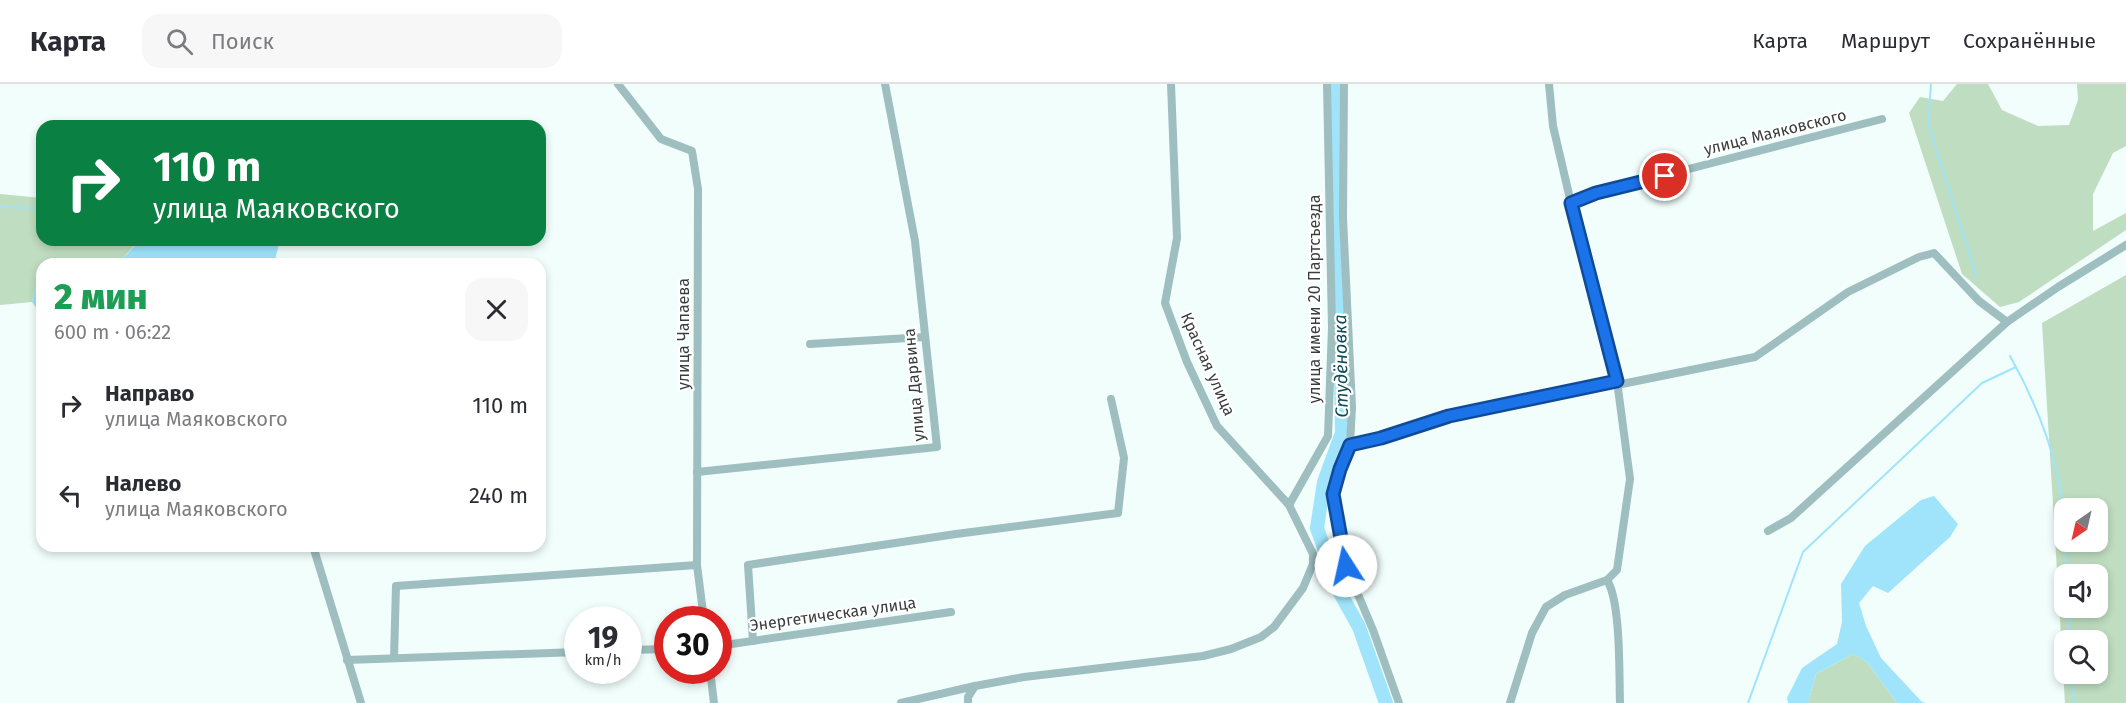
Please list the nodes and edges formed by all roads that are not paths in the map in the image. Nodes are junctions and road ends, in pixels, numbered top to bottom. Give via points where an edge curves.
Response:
1 (618, 84) edge
2 (885, 84) edge
3 (1171, 84) edge
4 (1327, 84) edge
5 (1344, 84) edge
6 (1549, 84) edge
7 (1882, 119) dead end
8 (1571, 203) junction
9 (2126, 245) edge
10 (2007, 322) junction
11 (925, 337) junction
12 (810, 344) dead end
13 (1617, 383) junction
14 (1111, 399) dead end
15 (1350, 445) junction
16 (697, 472) junction
17 (1290, 505) junction
18 (1768, 531) dead end
19 (314, 552) edge
20 (697, 565) junction
21 (1607, 580) junction
22 (702, 606) edge
23 (951, 612) dead end
24 (753, 641) junction
25 (732, 644) edge
26 (564, 652) edge
27 (394, 658) junction
28 (347, 660) junction
29 (712, 684) edge
30 (975, 686) junction
31 (361, 703) edge
32 (714, 703) edge
33 (901, 703) edge
34 (968, 703) edge
35 (1399, 703) edge
36 (1510, 703) edge
37 (1620, 703) edge

1 - 16 street, улица Чапаева via 661,139 692,151 698,189
2 - 11 street, улица Дарвина via 915,241
3 - 17 street, Красная улица via 1177,238 1165,303 1217,426
4 - 17 street, улица имени 20 Партсъезда via 1332,328 1328,436
5 - 15 street, улица имени 20 Партсъезда via 1343,218 1352,407
6 - 8 street via 1553,126
7 - 8 street, улица Маяковского via 1596,193
8 - 13 street
9 - 10 street
10 - 13 street via 1979,301 1934,253 1848,292 1755,357
10 - 18 street via 1791,518
11 - 12 street
11 - 16 street, улица Дарвина via 937,447
13 - 15 street via 1449,416
13 - 21 street via 1630,480 1617,570
14 - 24 street via 1124,458 1118,513 748,565
15 - 35 street, улица имени 20 Партсъезда via 1333,494 1346,566
16 - 20 street, улица Чапаева
17 - 30 street, Красная улица via 1313,554 1312,564 1304,588 1274,627 1261,637 1203,656
19 - 28 street
20 - 22 street, улица Чапаева
20 - 27 street via 396,586
21 - 36 street via 1565,595 1546,607 1532,633
21 - 37 street via 1615,607
23 - 24 street, Энергетическая улица
24 - 25 street, Энергетическая улица
26 - 27 street
27 - 28 street
28 - 31 street
29 - 32 street
30 - 33 street, Красная улица
30 - 34 street

